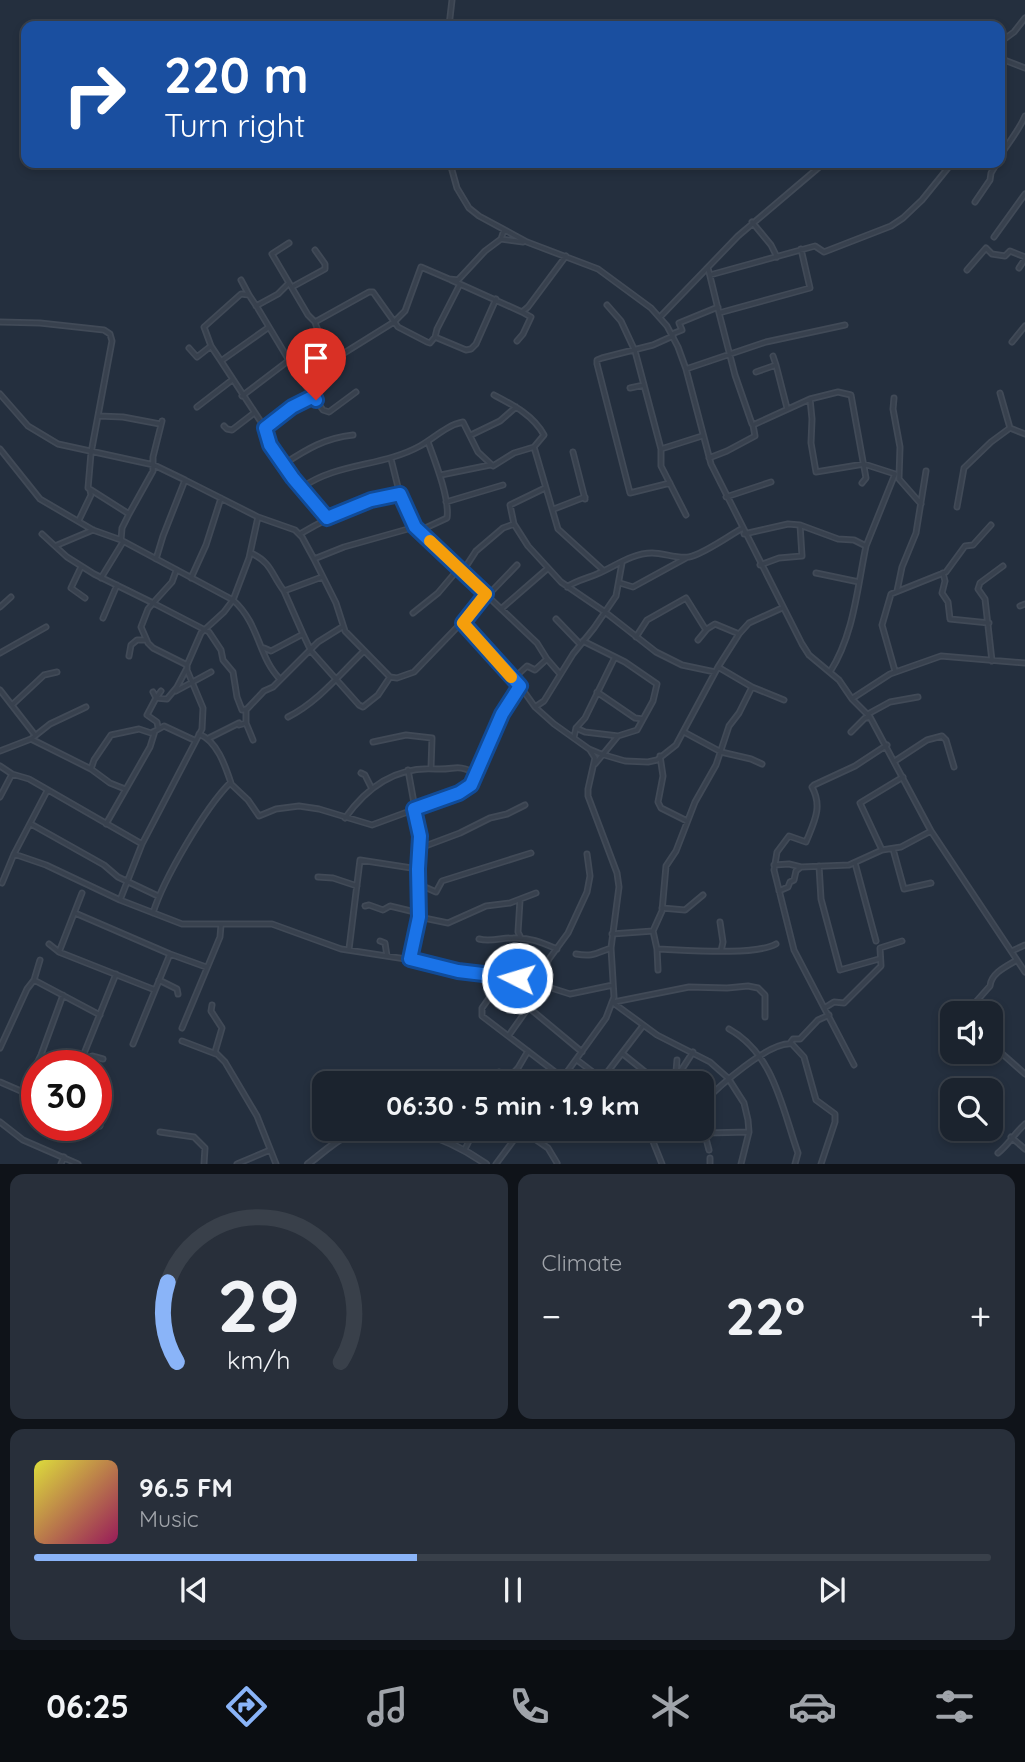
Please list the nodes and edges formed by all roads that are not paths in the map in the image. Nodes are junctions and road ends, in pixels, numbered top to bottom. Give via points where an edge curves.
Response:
1 (452, 0) edge
2 (1025, 18) edge
3 (450, 21) edge
4 (1005, 39) edge
5 (1005, 60) edge
6 (1025, 68) edge
7 (1025, 116) edge
8 (1005, 149) edge
9 (451, 168) edge
10 (818, 168) edge
11 (948, 168) edge
12 (994, 168) edge
13 (1025, 194) edge
14 (975, 202) dead end
15 (752, 222) junction
16 (504, 230) junction
17 (994, 237) dead end
18 (501, 239) junction
19 (527, 242) junction
20 (289, 243) dead end
21 (801, 249) junction
22 (315, 250) dead end
23 (566, 256) junction
24 (777, 257) junction
25 (1025, 258) edge
26 (708, 267) junction
27 (1019, 268) dead end
28 (967, 270) dead end
29 (710, 275) junction
30 (449, 279) junction
31 (241, 280) dead end
32 (460, 284) junction
33 (290, 285) junction
34 (249, 295) junction
35 (496, 299) junction
36 (607, 305) dead end
37 (256, 306) junction
38 (718, 307) junction
39 (522, 312) junction
40 (719, 313) junction
41 (660, 317) junction
42 (315, 321) junction
43 (394, 322) junction
44 (0, 323) edge
45 (845, 325) dead end
46 (1025, 326) edge
47 (268, 327) junction
48 (672, 335) junction
49 (435, 337) junction
50 (517, 341) dead end
51 (1012, 342) dead end
52 (211, 346) junction
53 (189, 348) dead end
54 (635, 351) junction
55 (729, 354) junction
56 (340, 356) junction
57 (773, 356) dead end
58 (221, 361) junction
59 (289, 361) junction
60 (776, 365) junction
61 (686, 369) junction
62 (756, 372) dead end
63 (232, 380) junction
64 (303, 382) junction
65 (644, 385) junction
66 (630, 388) dead end
67 (356, 392) dead end
68 (1000, 393) dead end
69 (0, 394) edge
70 (494, 395) dead end
71 (242, 396) junction
72 (314, 396) junction
73 (894, 398) dead end
74 (810, 399) junction
75 (197, 407) dead end
76 (516, 407) junction
77 (787, 408) junction
78 (254, 413) junction
79 (99, 416) junction
80 (752, 425) junction
81 (224, 426) dead end
82 (265, 428) junction
83 (1010, 428) junction
84 (1025, 434) edge
85 (353, 435) dead end
86 (471, 435) junction
87 (703, 436) junction
88 (428, 442) junction
89 (534, 447) junction
90 (0, 449) edge
91 (661, 449) junction
92 (573, 452) dead end
93 (91, 453) junction
94 (483, 458) junction
95 (709, 458) junction
96 (391, 459) junction
97 (284, 464) junction
98 (864, 464) junction
99 (153, 465) junction
100 (490, 465) junction
101 (480, 467) junction
102 (926, 471) dead end
103 (442, 475) dead end
104 (897, 476) junction
105 (185, 480) junction
106 (771, 482) dead end
107 (670, 483) junction
108 (862, 483) dead end
109 (503, 485) dead end
110 (301, 488) junction
111 (545, 488) junction
112 (90, 489) junction
113 (400, 494) junction
114 (221, 497) junction
115 (726, 497) junction
116 (446, 502) junction
117 (921, 504) junction
118 (957, 507) dead end
119 (554, 509) junction
120 (130, 514) junction
121 (686, 515) dead end
122 (258, 517) junction
123 (327, 518) junction
124 (79, 520) junction
125 (514, 524) junction
126 (800, 525) junction
127 (991, 525) dead end
128 (415, 527) junction
129 (741, 528) junction
130 (93, 530) junction
131 (421, 530) dead end
132 (42, 534) dead end
133 (300, 534) junction
134 (744, 534) junction
135 (122, 541) junction
136 (55, 546) junction
137 (866, 546) junction
138 (251, 553) junction
139 (688, 557) junction
140 (314, 559) junction
141 (156, 560) junction
142 (624, 560) junction
143 (517, 565) dead end
144 (760, 565) junction
145 (1003, 566) dead end
146 (81, 567) junction
147 (461, 569) junction
148 (547, 569) junction
149 (603, 570) junction
150 (176, 571) junction
151 (816, 573) dead end
152 (943, 573) junction
153 (322, 576) junction
154 (101, 578) junction
155 (191, 578) junction
156 (859, 582) junction
157 (620, 583) junction
158 (117, 585) junction
159 (567, 587) junction
160 (284, 592) junction
161 (897, 592) junction
162 (486, 594) junction
163 (11, 597) dead end
164 (85, 598) dead end
165 (233, 600) junction
166 (153, 603) junction
167 (0, 607) edge
168 (782, 608) junction
169 (501, 609) junction
170 (605, 612) junction
171 (413, 613) dead end
172 (103, 618) dead end
173 (556, 619) dead end
174 (463, 623) junction
175 (989, 623) junction
176 (46, 627) dead end
177 (342, 627) junction
178 (205, 628) junction
179 (706, 630) junction
180 (303, 634) junction
181 (739, 634) junction
182 (636, 637) junction
183 (146, 640) junction
184 (698, 640) dead end
185 (582, 643) junction
186 (263, 648) junction
187 (311, 651) junction
188 (364, 651) junction
189 (0, 653) edge
190 (129, 656) dead end
191 (615, 657) junction
192 (547, 659) junction
193 (992, 661) junction
194 (1025, 663) edge
195 (187, 667) junction
196 (717, 669) junction
197 (895, 671) junction
198 (57, 672) dead end
199 (211, 672) dead end
200 (830, 672) junction
201 (560, 674) junction
202 (390, 677) junction
203 (280, 679) junction
204 (513, 679) junction
205 (336, 680) junction
206 (192, 682) junction
207 (520, 686) junction
208 (752, 687) junction
209 (0, 690) edge
210 (161, 691) dead end
211 (153, 692) dead end
212 (174, 692) junction
213 (597, 692) junction
214 (918, 697) dead end
215 (156, 698) junction
216 (852, 699) junction
217 (784, 700) dead end
218 (12, 705) junction
219 (86, 707) dead end
220 (536, 707) junction
221 (246, 709) junction
222 (869, 715) junction
223 (288, 717) dead end
224 (643, 719) junction
225 (246, 723) junction
226 (576, 728) junction
227 (157, 729) junction
228 (684, 732) junction
229 (850, 732) dead end
230 (199, 734) junction
231 (618, 736) junction
232 (33, 737) junction
233 (574, 737) junction
234 (209, 738) junction
235 (194, 740) junction
236 (253, 740) dead end
237 (373, 741) dead end
238 (887, 745) junction
239 (589, 749) junction
240 (0, 751) edge
241 (721, 752) junction
242 (601, 754) junction
243 (660, 756) junction
244 (895, 761) junction
245 (762, 764) dead end
246 (0, 766) edge
247 (594, 766) junction
248 (954, 767) dead end
249 (431, 768) junction
250 (91, 769) junction
251 (408, 770) junction
252 (361, 773) dead end
253 (12, 774) junction
254 (478, 774) junction
255 (903, 777) junction
256 (232, 784) junction
257 (125, 789) junction
258 (372, 789) junction
259 (47, 791) junction
260 (0, 797) edge
261 (525, 804) dead end
262 (414, 809) junction
263 (110, 817) junction
264 (345, 818) junction
265 (101, 820) junction
266 (687, 821) junction
267 (30, 824) junction
268 (106, 824) junction
269 (931, 831) junction
270 (142, 844) junction
271 (420, 848) junction
272 (893, 849) junction
273 (882, 850) junction
274 (14, 853) junction
275 (531, 853) dead end
276 (587, 854) dead end
277 (855, 863) junction
278 (775, 865) junction
279 (818, 866) junction
280 (802, 867) junction
281 (418, 869) junction
282 (0, 871) edge
283 (6, 871) junction
284 (318, 877) dead end
285 (128, 881) junction
286 (2, 883) dead end
287 (932, 883) dead end
288 (418, 884) junction
289 (357, 886) junction
290 (778, 891) junction
291 (82, 893) dead end
292 (536, 893) dead end
293 (703, 895) dead end
294 (158, 896) junction
295 (120, 900) junction
296 (520, 900) junction
297 (365, 906) dead end
298 (662, 908) junction
299 (75, 912) junction
300 (153, 913) junction
301 (419, 915) junction
302 (720, 922) dead end
303 (221, 925) junction
304 (653, 931) junction
305 (612, 934) junction
306 (523, 938) junction
307 (479, 939) dead end
308 (380, 941) dead end
309 (902, 941) dead end
310 (876, 942) dead end
311 (49, 944) dead end
312 (776, 944) dead end
313 (1025, 945) edge
314 (611, 948) junction
315 (349, 949) junction
316 (558, 949) junction
317 (657, 949) junction
318 (721, 951) junction
319 (1012, 951) junction
320 (59, 952) junction
321 (170, 954) junction
322 (576, 954) dead end
323 (387, 957) junction
324 (410, 959) junction
325 (879, 959) junction
326 (40, 960) dead end
327 (1017, 960) junction
328 (206, 967) junction
329 (658, 970) dead end
330 (1025, 972) edge
331 (116, 974) junction
332 (495, 976) junction
333 (34, 980) junction
334 (159, 980) junction
335 (539, 985) junction
336 (613, 985) junction
337 (155, 990) junction
338 (178, 994) dead end
339 (64, 995) junction
340 (977, 1001) edge
341 (612, 1002) junction
342 (212, 1006) dead end
343 (528, 1007) junction
344 (826, 1007) dead end
345 (100, 1015) junction
346 (829, 1015) junction
347 (765, 1017) dead end
348 (643, 1026) junction
349 (182, 1028) dead end
350 (729, 1030) dead end
351 (509, 1035) junction
352 (182, 1041) dead end
353 (133, 1044) dead end
354 (790, 1044) junction
355 (0, 1048) edge
356 (43, 1050) edge
357 (86, 1050) edge
358 (528, 1051) junction
359 (582, 1052) junction
360 (694, 1052) junction
361 (217, 1054) junction
362 (623, 1054) junction
363 (1003, 1055) edge
364 (759, 1057) junction
365 (577, 1059) junction
366 (677, 1060) dead end
367 (854, 1065) dead end
368 (515, 1071) edge
369 (554, 1071) edge
370 (568, 1071) edge
371 (590, 1071) edge
372 (609, 1071) edge
373 (644, 1071) edge
374 (676, 1071) edge
375 (682, 1071) edge
376 (1025, 1074) edge
377 (728, 1078) junction
378 (0, 1082) edge
379 (21, 1091) edge
380 (714, 1092) edge
381 (0, 1122) edge
382 (1025, 1124) edge
383 (160, 1132) dead end
384 (749, 1132) junction
385 (714, 1133) edge
386 (1011, 1136) junction
387 (340, 1141) edge
388 (449, 1141) edge
389 (469, 1141) edge
390 (513, 1141) edge
391 (538, 1141) edge
392 (654, 1141) edge
393 (707, 1141) edge
394 (465, 1149) junction
395 (1025, 1149) edge
396 (270, 1150) junction
397 (709, 1150) dead end
398 (998, 1153) dead end
399 (64, 1157) junction
400 (824, 1162) edge
401 (557, 1163) edge
402 (61, 1164) edge
403 (78, 1164) edge
404 (204, 1164) edge
405 (237, 1164) edge
406 (276, 1164) edge
407 (308, 1164) edge
408 (486, 1164) edge
409 (496, 1164) edge
410 (662, 1164) edge
411 (741, 1164) edge
412 (795, 1164) edge

1 - 3 street
2 - 4 street
5 - 6 street
7 - 8 street
9 - 16 street via 469,208
10 - 15 street
11 - 21 street via 922,200 891,226 824,252 815,246
12 - 14 street
13 - 17 street
15 - 24 street
15 - 26 street
16 - 18 street
16 - 19 street
18 - 19 street
18 - 30 street via 458,280
19 - 23 street
20 - 33 street via 272,254
21 - 24 street
21 - 40 street via 810,288
22 - 33 street via 325,269
23 - 39 street
23 - 41 street via 610,276
24 - 29 street
25 - 27 street
25 - 28 street via 1010,251 1005,256 992,254 986,248
26 - 29 street
26 - 41 street
29 - 38 street
30 - 32 street
30 - 43 street via 421,267 405,311
31 - 34 street
32 - 35 street
32 - 49 street
33 - 37 street
33 - 42 street
34 - 37 street
34 - 52 street via 242,294 204,327
35 - 39 street
35 - 49 street via 471,349
36 - 54 street via 621,321
37 - 47 street
38 - 40 street
38 - 48 street via 679,323 682,330
39 - 50 street via 531,317
40 - 55 street
41 - 48 street
42 - 43 street via 373,292
42 - 56 street
43 - 49 street via 427,342
43 - 56 street
44 - 79 street via 40,323 110,334
45 - 55 street
46 - 51 street
47 - 58 street
47 - 59 street
48 - 54 street
48 - 61 street
52 - 53 street via 197,357
52 - 58 street
54 - 65 street
54 - 107 street via 597,360 625,479 630,493
55 - 61 street
55 - 80 street
56 - 64 street
57 - 60 street
58 - 63 street
59 - 64 street
59 - 71 street
60 - 62 street
60 - 77 street
61 - 87 street
63 - 71 street
63 - 75 street
64 - 72 street
65 - 66 street
65 - 91 street
67 - 72 street via 329,412
68 - 83 street
69 - 93 street via 33,431
70 - 76 street
71 - 78 street
72 - 82 street
73 - 104 street via 900,447
74 - 77 street
74 - 98 street via 838,392 851,395
74 - 98 street via 816,472
76 - 86 street
76 - 89 street via 544,435
77 - 80 street
78 - 81 street via 232,430
78 - 82 street
79 - 93 street
79 - 99 street via 161,423
80 - 95 street via 755,436
82 - 97 street via 270,445
83 - 84 street
83 - 118 street via 964,468
85 - 97 street via 314,444
86 - 88 street via 459,422
86 - 94 street
87 - 91 street
87 - 95 street
88 - 96 street
88 - 116 street
89 - 100 street
89 - 111 street
90 - 124 street via 40,499
91 - 107 street via 661,466
92 - 119 street via 585,498
93 - 99 street
93 - 112 street
94 - 100 street
94 - 101 street
95 - 115 street
96 - 110 street via 330,472
96 - 113 street
97 - 110 street
98 - 104 street
98 - 108 street
99 - 105 street
99 - 120 street
100 - 101 street
101 - 103 street
102 - 117 street
104 - 117 street
104 - 137 street
105 - 114 street
105 - 141 street
106 - 115 street
107 - 121 street
109 - 116 street
110 - 123 street
111 - 119 street
111 - 125 street via 511,504
112 - 120 street
112 - 124 street
113 - 123 street
113 - 128 street
114 - 122 street
114 - 155 street
115 - 129 street
116 - 131 street via 446,518
117 - 161 street
119 - 149 street via 558,528
120 - 135 street via 122,528
122 - 133 street
122 - 138 street
123 - 133 street
124 - 130 street
125 - 147 street via 503,528
125 - 148 street
126 - 134 street
126 - 137 street
126 - 144 street via 802,556
127 - 152 street via 973,545 965,546
128 - 140 street
128 - 147 street
129 - 134 street
129 - 139 street
130 - 135 street
130 - 136 street
132 - 136 street
133 - 140 street
134 - 144 street
135 - 141 street
135 - 154 street
136 - 146 street
137 - 156 street
138 - 160 street via 268,564
138 - 165 street
139 - 142 street via 653,553
139 - 157 street via 633,587
140 - 153 street
141 - 150 street
142 - 149 street
142 - 157 street
143 - 162 street
144 - 168 street
145 - 175 street via 978,587
146 - 154 street
146 - 164 street via 71,588
147 - 162 street
147 - 171 street
148 - 159 street
148 - 169 street
149 - 159 street
150 - 155 street
150 - 166 street
151 - 156 street
152 - 161 street
152 - 175 street via 942,593 950,619
153 - 160 street
153 - 177 street
154 - 158 street
155 - 165 street
156 - 200 street via 850,628
157 - 170 street
158 - 166 street
158 - 172 street
159 - 170 street
160 - 180 street
161 - 197 street via 891,594 882,625
162 - 169 street
162 - 174 street
163 - 167 street
165 - 178 street
165 - 186 street via 248,615
166 - 178 street
166 - 183 street via 141,627
168 - 181 street via 749,623
168 - 200 street via 809,655
169 - 192 street
170 - 182 street
170 - 185 street
173 - 185 street
174 - 202 street via 414,671
174 - 204 street
175 - 193 street
176 - 189 street
177 - 187 street
177 - 188 street
178 - 195 street
178 - 221 street via 233,672 240,707
179 - 181 street via 718,624
179 - 182 street via 685,597 647,620
179 - 184 street
180 - 186 street via 277,649
180 - 187 street
181 - 196 street
182 - 196 street via 674,662
183 - 190 street via 131,645
183 - 195 street
185 - 191 street
185 - 201 street
186 - 203 street via 270,669
187 - 203 street
187 - 205 street
188 - 202 street
188 - 205 street
191 - 213 street
191 - 224 street via 657,684
192 - 201 street
192 - 204 street via 535,670 527,666
193 - 194 street
193 - 197 street via 941,656
195 - 206 street
195 - 212 street
196 - 208 street
196 - 228 street
197 - 216 street
198 - 218 street via 44,675
199 - 206 street
200 - 216 street
201 - 220 street
202 - 205 street via 363,706
203 - 221 street
204 - 207 street
205 - 223 street
206 - 212 street
206 - 230 street via 204,715
207 - 220 street
207 - 254 street via 502,714
208 - 217 street
208 - 241 street via 729,726
209 - 218 street
210 - 215 street
211 - 215 street
212 - 215 street via 167,699
213 - 224 street
213 - 226 street
214 - 222 street via 890,702
215 - 227 street via 147,715 157,722
216 - 222 street
218 - 232 street
219 - 232 street
220 - 233 street
221 - 225 street
222 - 229 street
222 - 238 street
224 - 231 street via 637,730
225 - 234 street
225 - 236 street
226 - 231 street
226 - 233 street
227 - 235 street via 170,728
227 - 250 street via 111,735
227 - 257 street
228 - 241 street
228 - 243 street via 676,745
230 - 234 street
230 - 235 street
231 - 242 street
232 - 240 street
232 - 250 street
233 - 239 street
234 - 256 street
235 - 270 street
237 - 249 street via 401,735 432,737
238 - 244 street
238 - 278 street via 814,785 817,818 806,842 789,836 776,852
239 - 242 street
239 - 247 street via 596,758
241 - 245 street
241 - 266 street
242 - 243 street via 649,762
242 - 247 street
243 - 266 street via 663,776 658,802
244 - 248 street via 927,740 942,736
244 - 255 street
246 - 253 street
247 - 305 street via 588,796 619,887
249 - 251 street
249 - 254 street via 459,766
250 - 257 street
251 - 258 street
251 - 262 street
252 - 258 street
253 - 259 street
253 - 260 street
254 - 262 street via 459,793
255 - 269 street
255 - 273 street via 860,803
256 - 264 street via 259,817 299,806
256 - 294 street via 218,794
257 - 263 street
258 - 264 street
259 - 265 street
259 - 267 street
261 - 271 street
262 - 264 street via 372,825
262 - 271 street
263 - 265 street
263 - 268 street
265 - 268 street
266 - 298 street via 666,866
267 - 274 street
267 - 285 street
268 - 270 street
269 - 272 street
269 - 319 street
270 - 285 street
271 - 281 street
272 - 273 street
272 - 287 street via 904,889
273 - 277 street
274 - 283 street
274 - 295 street
275 - 288 street via 442,881 436,892
276 - 316 street via 587,892
277 - 279 street
277 - 310 street
278 - 280 street
278 - 290 street
279 - 280 street
279 - 325 street via 821,899 840,970
280 - 290 street via 788,887
281 - 288 street
281 - 289 street via 360,860
282 - 283 street
283 - 286 street
284 - 289 street
285 - 294 street
285 - 295 street
288 - 301 street
289 - 315 street
290 - 346 street via 794,950
291 - 299 street
292 - 296 street
293 - 298 street via 685,910
294 - 300 street
295 - 300 street
296 - 301 street via 486,906 448,923
296 - 306 street via 518,932
297 - 301 street via 383,910 390,906
298 - 304 street
299 - 320 street
299 - 321 street
300 - 303 street via 182,924
301 - 324 street
302 - 318 street
303 - 315 street via 272,924
303 - 328 street
304 - 305 street
304 - 317 street
305 - 314 street
306 - 307 street
306 - 316 street
308 - 323 street via 385,943
309 - 325 street via 880,948
311 - 320 street
312 - 318 street
313 - 319 street
314 - 322 street via 589,957
314 - 336 street
315 - 323 street
316 - 335 street
317 - 318 street
317 - 329 street
319 - 327 street
320 - 331 street
321 - 328 street
321 - 334 street
323 - 324 street
324 - 332 street
325 - 344 street via 881,966 844,1003
326 - 333 street
327 - 330 street
327 - 340 street via 990,980
328 - 349 street
331 - 337 street
331 - 345 street
332 - 335 street
332 - 351 street via 497,987 482,1008 482,1016
333 - 339 street
333 - 355 street
334 - 337 street
334 - 338 street
335 - 336 street via 570,994
335 - 343 street
336 - 341 street
337 - 353 street
339 - 345 street
339 - 356 street
341 - 347 street via 681,988 748,986 765,995
341 - 348 street
341 - 359 street
342 - 361 street via 222,1028
343 - 351 street
343 - 359 street
345 - 357 street
346 - 354 street
346 - 367 street
348 - 360 street
348 - 362 street
350 - 364 street via 750,1044
351 - 358 street
352 - 361 street
354 - 364 street
354 - 400 street via 804,1057 816,1100 835,1114
358 - 368 street
358 - 369 street
359 - 365 street
360 - 375 street
360 - 377 street
361 - 396 street via 257,1116
362 - 372 street
362 - 373 street
363 - 376 street
364 - 377 street
364 - 412 street via 777,1087 798,1153
365 - 370 street
365 - 371 street
366 - 374 street
377 - 380 street
377 - 384 street via 744,1103
378 - 379 street
381 - 399 street via 23,1140
382 - 386 street
383 - 404 street via 194,1137 205,1148
384 - 385 street
384 - 411 street
386 - 395 street
386 - 398 street
387 - 407 street
388 - 394 street
389 - 394 street
390 - 409 street
391 - 401 street
392 - 410 street
393 - 397 street
394 - 408 street
396 - 405 street
396 - 406 street
399 - 402 street
399 - 403 street

